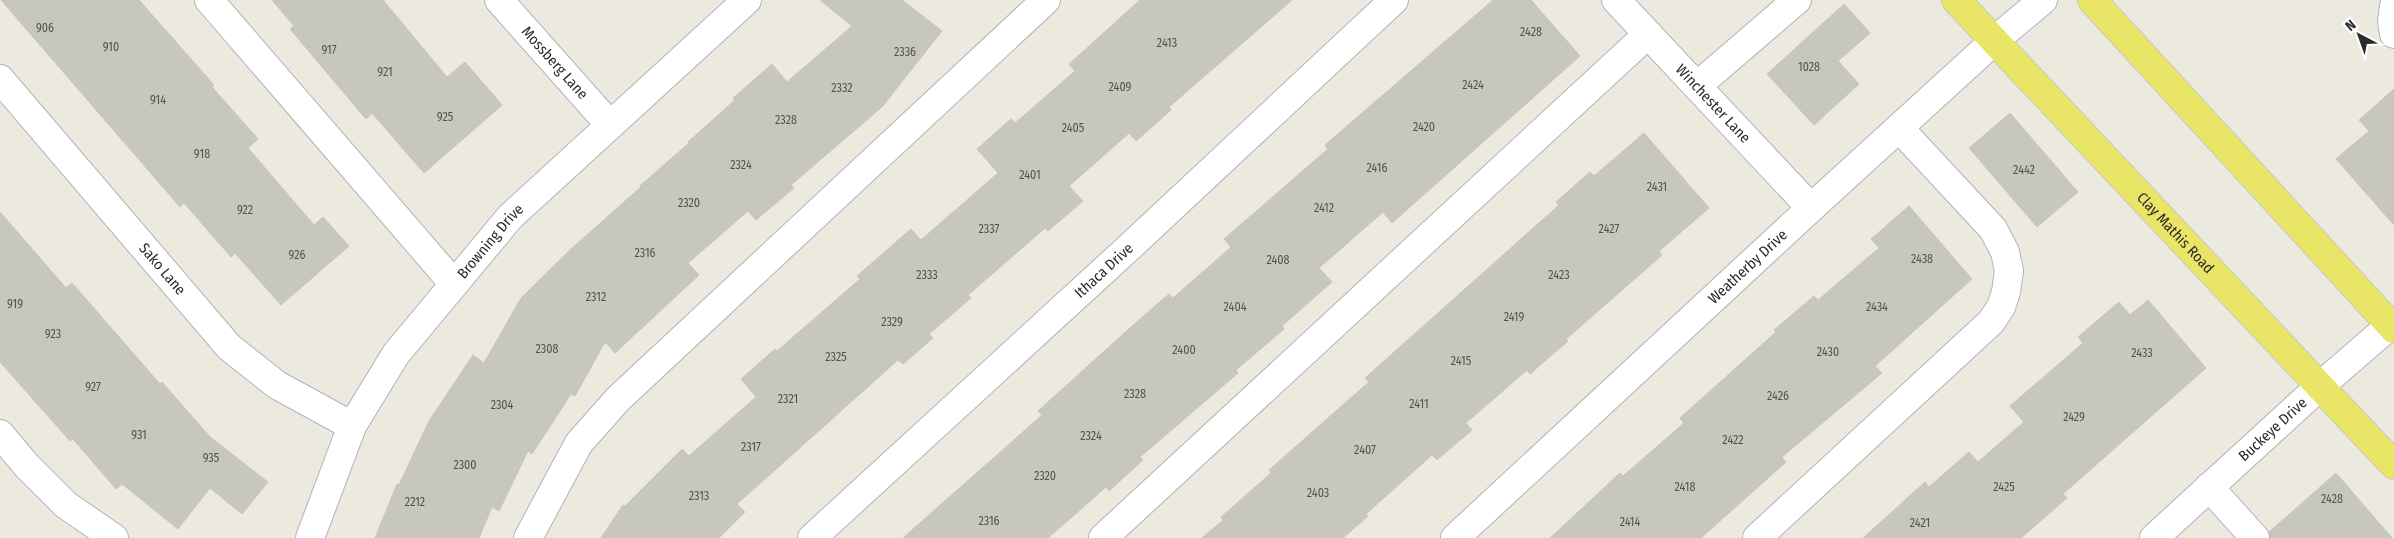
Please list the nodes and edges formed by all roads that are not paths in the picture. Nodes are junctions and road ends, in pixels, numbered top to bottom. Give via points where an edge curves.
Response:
1 (208, 0) edge
2 (499, 0) edge
3 (748, 0) edge
4 (1046, 0) edge
5 (1394, 0) edge
6 (1616, 0) edge
7 (1797, 0) edge
8 (1956, 0) edge
9 (2043, 0) edge
10 (2092, 0) edge
11 (2394, 6) edge
12 (1648, 34) junction
13 (2394, 34) edge
14 (1994, 41) junction
15 (0, 79) edge
16 (1697, 86) junction
17 (610, 125) junction
18 (1899, 128) junction
19 (1811, 208) junction
20 (454, 284) junction
21 (2393, 325) edge
22 (2319, 386) junction
23 (352, 426) junction
24 (0, 434) edge
25 (2394, 465) edge
26 (2209, 487) junction
27 (114, 538) edge
28 (310, 538) edge
29 (528, 538) edge
30 (812, 538) edge
31 (1104, 538) edge
32 (1455, 538) edge
33 (1757, 538) edge
34 (2154, 538) edge
35 (2255, 538) edge

1 - 20 street
2 - 17 street, Mossberg Lane
3 - 17 street, Browning Drive
4 - 29 street via 618,400 579,444
5 - 30 street, Ithaca Drive via 1124,253
6 - 12 street, Winchester Lane
7 - 16 street
8 - 14 main road, Clay Mathis Road
9 - 14 street, Weatherby Drive
10 - 21 main road
11 - 13 street
12 - 16 street, Winchester Lane
12 - 31 street
14 - 18 street, Weatherby Drive
14 - 22 main road, Clay Mathis Road
15 - 23 street, Sako Lane via 228,347 277,385
16 - 19 street, Winchester Lane
17 - 20 street, Browning Drive via 510,217
18 - 19 street, Weatherby Drive
18 - 33 street via 1993,229 2005,252 2008,271 2001,308 1991,322
19 - 32 street, Weatherby Drive
20 - 23 street, Browning Drive via 396,354
21 - 22 street, Buckeye Drive
22 - 25 main road, Clay Mathis Road
22 - 26 street, Buckeye Drive
23 - 28 street, Browning Drive
24 - 27 street via 66,505
26 - 34 street, Buckeye Drive
26 - 35 street

